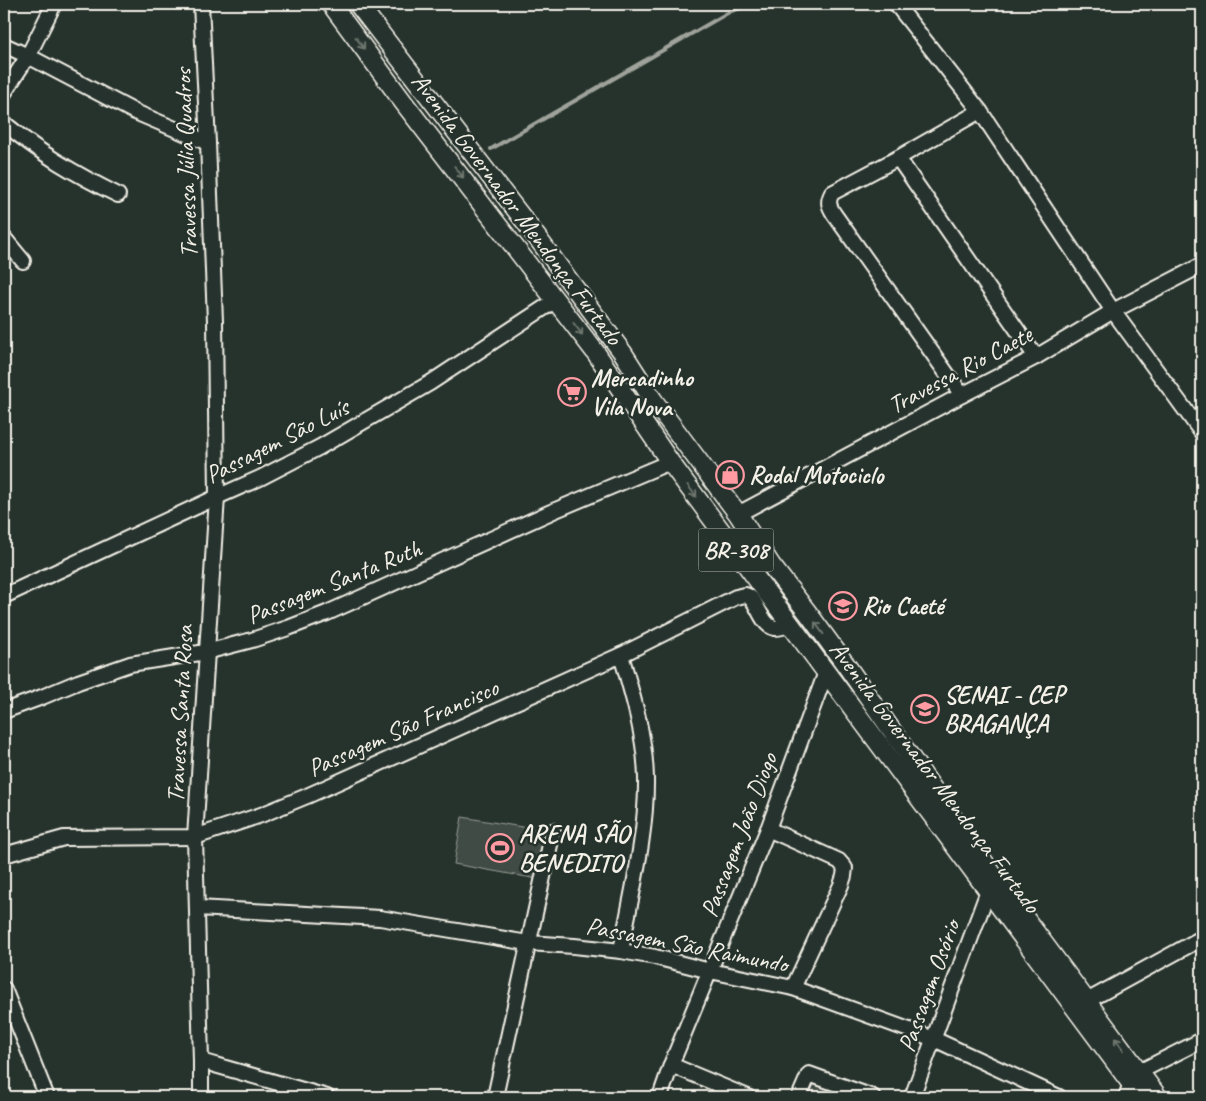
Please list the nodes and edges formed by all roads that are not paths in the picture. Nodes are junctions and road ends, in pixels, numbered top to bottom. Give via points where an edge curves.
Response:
1 (54, 4) edge
2 (201, 4) edge
3 (331, 4) edge
4 (358, 4) edge
5 (896, 4) edge
6 (4, 45) edge
7 (28, 56) junction
8 (4, 93) edge
9 (980, 111) junction
10 (4, 122) edge
11 (208, 143) junction
12 (898, 158) junction
13 (118, 195) dead end
14 (4, 238) edge
15 (23, 261) dead end
16 (1202, 265) edge
17 (556, 300) junction
18 (1114, 311) junction
19 (215, 327) joint
20 (1036, 357) junction
21 (962, 395) junction
22 (1202, 433) edge
23 (670, 462) junction
24 (217, 497) junction
25 (738, 514) junction
26 (4, 596) edge
27 (792, 625) junction
28 (206, 652) junction
29 (621, 655) junction
30 (826, 672) junction
31 (4, 711) edge
32 (768, 829) junction
33 (553, 831) dead end
34 (195, 836) junction
35 (4, 855) edge
36 (988, 891) junction
37 (197, 908) junction
38 (1202, 938) edge
39 (528, 943) junction
40 (621, 951) junction
41 (710, 971) junction
42 (793, 988) junction
43 (4, 989) edge
44 (1087, 1001) junction
45 (934, 1039) junction
46 (1202, 1040) edge
47 (201, 1060) junction
48 (671, 1065) junction
49 (1132, 1084) edge
50 (47, 1097) edge
51 (200, 1097) edge
52 (327, 1097) edge
53 (495, 1097) edge
54 (660, 1097) edge
55 (748, 1097) edge
56 (799, 1097) edge
57 (873, 1097) edge
58 (912, 1097) edge
59 (1059, 1097) edge
60 (1141, 1097) edge
61 (1158, 1097) edge

1 - 7 street
2 - 11 street, Travessa Júlia Quadros
3 -> 17 main road, Avenida Governador Mendonça Furtado / BR-308
4 - 25 main road, Avenida Governador Mendonça Furtado / BR-308 via 574,287
5 - 9 street
6 - 7 street
7 - 8 street
7 - 11 street via 135,112
9 - 12 street
9 - 18 street
10 - 13 street via 48,156
11 - 19 street, Travessa Júlia Quadros
12 - 20 street
12 - 21 street via 832,193 828,202
14 - 15 street
16 - 18 street, Travessa Rio Caete
17 -> 23 main road, Avenida Governador Mendonça Furtado / BR-308
17 - 24 street, Passagem São Luís via 470,357 320,447
18 - 20 street, Travessa Rio Caete
18 - 22 street
19 - 24 street, Travessa Santa Rosa
20 - 21 street, Travessa Rio Caete
21 - 25 street, Travessa Rio Caete
23 -> 27 main road, Avenida Governador Mendonça Furtado / BR-308
23 - 28 street, Passagem Santa Ruth via 327,613 252,640
24 - 26 street, Passagem São Luís
24 - 28 street, Travessa Santa Rosa
44 -> 25 main road, Avenida Governador Mendonça Furtado / BR-308 via 998,882
27 - 29 street, Passagem São Francisco via 770,626 748,596 742,595
27 - 30 main road, Avenida Governador Mendonça Furtado / BR-308
28 - 31 street, Passagem Santa Ruth via 130,664
28 - 34 street, Travessa Santa Rosa
29 - 34 street, Passagem São Francisco via 307,796
29 - 40 street via 639,722 646,778 643,830
30 - 32 street, Passagem João Diogo
30 - 36 main road, Avenida Governador Mendonça Furtado / BR-308
32 - 41 street, Passagem João Diogo
32 - 42 street via 839,861 845,868 841,885
33 - 39 street
34 - 35 street, Passagem São Francisco via 64,838
34 - 37 street, Travessa Santa Rosa
36 - 45 street, Passagem Osório
36 - 49 main road, Avenida Governador Mendonça Furtado / BR-308
37 - 39 street, Passagem São Raimundo via 380,918
37 - 47 street, Travessa Santa Rosa
38 - 44 street
39 - 40 street, Passagem São Raimundo
39 - 53 street
40 - 41 street, Passagem São Raimundo
41 - 42 street, Passagem São Raimundo
41 - 48 street, Passagem João Diogo
42 - 45 street, Passagem São Raimundo
43 - 50 street
49 -> 44 main road, Avenida Governador Mendonça Furtado / BR-308
45 - 58 street, Passagem Osório
45 - 59 street, Passagem São Raimundo
46 - 49 street
47 - 51 street, Travessa Santa Rosa
47 - 52 street
48 - 54 street, Passagem João Diogo
48 - 55 street
49 - 60 main road, Avenida Governador Mendonça Furtado / BR-308
49 - 61 main road, Avenida Governador Mendonça Furtado / BR-308
56 - 57 street via 809,1074

